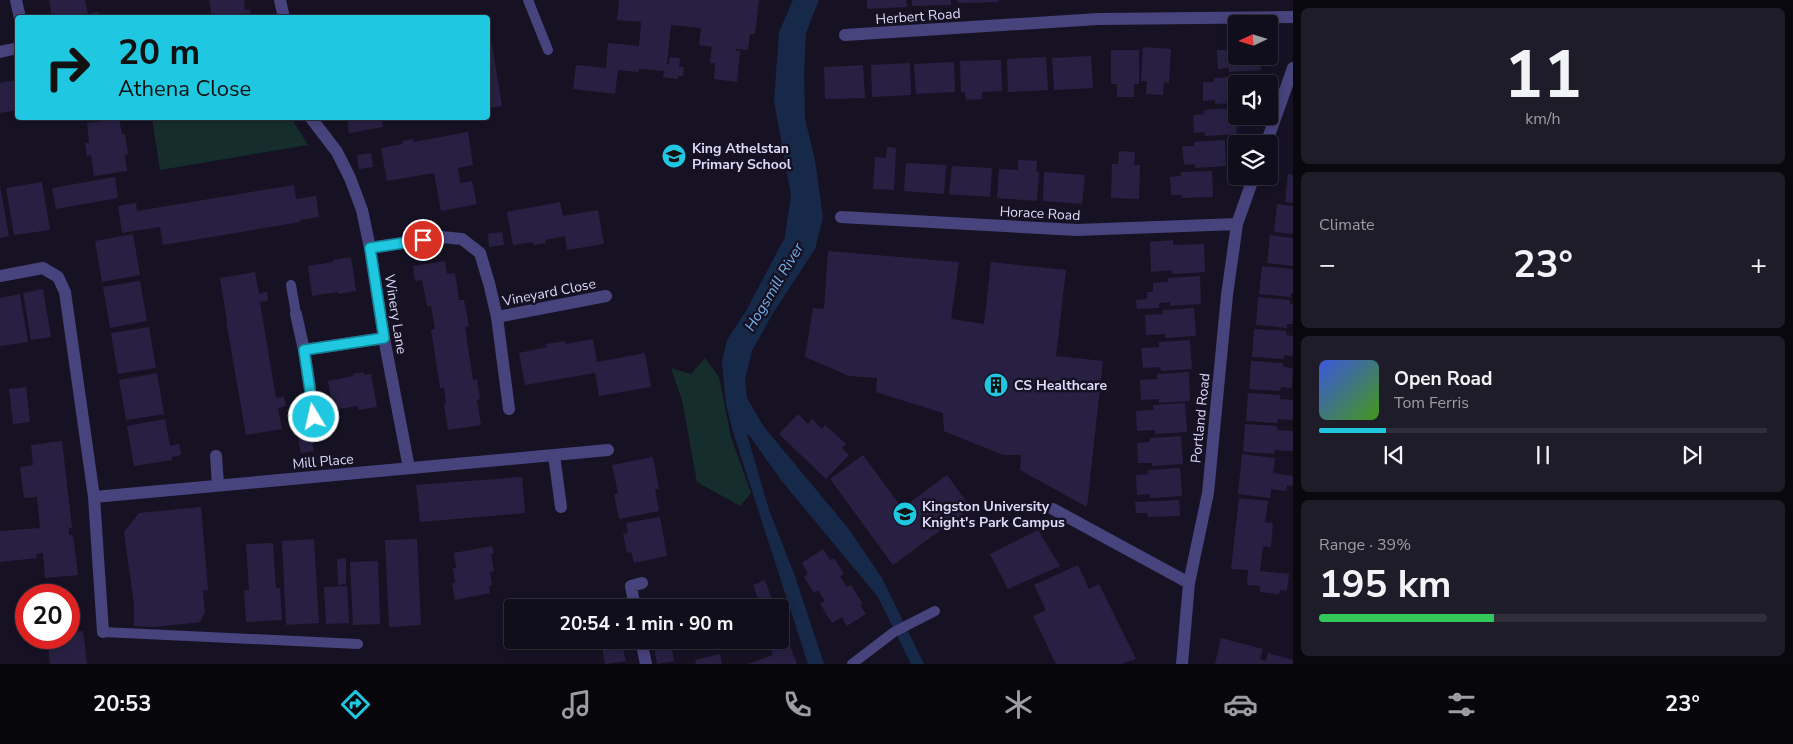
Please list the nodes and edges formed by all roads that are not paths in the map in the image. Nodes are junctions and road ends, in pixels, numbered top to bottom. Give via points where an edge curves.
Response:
1 (16, 0) edge
2 (280, 0) edge
3 (528, 0) edge
4 (19, 15) edge
5 (283, 15) edge
6 (1293, 17) edge
7 (845, 36) dead end
8 (15, 49) edge
9 (548, 50) dead end
10 (0, 52) edge
11 (1293, 68) edge
12 (313, 120) edge
13 (1269, 135) edge
14 (1251, 185) edge
15 (841, 217) dead end
16 (1237, 224) junction
17 (370, 248) junction
18 (0, 276) edge
19 (291, 285) dead end
20 (606, 296) dead end
21 (296, 314) joint
22 (497, 317) junction
23 (384, 338) junction
24 (304, 350) junction
25 (310, 387) joint
26 (509, 409) dead end
27 (314, 417) dead end
28 (608, 450) dead end
29 (554, 455) junction
30 (216, 456) dead end
31 (409, 468) junction
32 (218, 485) junction
33 (94, 497) junction
34 (562, 507) dead end
35 (1053, 510) dead end
36 (642, 583) dead end
37 (1189, 583) junction
38 (633, 599) edge
39 (935, 611) dead end
40 (103, 632) joint
41 (358, 644) dead end
42 (643, 649) edge
43 (646, 664) edge
44 (852, 664) edge
45 (1182, 664) edge

1 - 4 street
2 - 5 street
3 - 9 lane
6 - 7 street, Herbert Road via 1098,20
8 - 10 street
11 - 13 street
12 - 17 street, Winery Lane via 337,152 350,178 362,210
14 - 16 street, Portland Road
15 - 16 street, Horace Road via 1077,230
16 - 37 street, Portland Road via 1208,493
17 - 22 street, Vineyard Close via 441,237 462,239 480,253
17 - 23 street, Winery Lane
18 - 33 street via 43,268 58,277 65,292
19 - 21 lane
20 - 22 street, Vineyard Close
21 - 24 street
22 - 26 street, Vineyard Close
23 - 24 street
23 - 31 street, Winery Lane
24 - 25 street
25 - 27 lane
28 - 29 street, Mill Place
29 - 31 street, Mill Place
29 - 34 street
30 - 32 street
31 - 32 street, Mill Place
32 - 33 street, Mill Place
33 - 40 street
35 - 37 street
36 - 38 street via 631,586
37 - 45 street, Portland Road
39 - 44 lane via 894,632
40 - 41 lane
42 - 43 street

